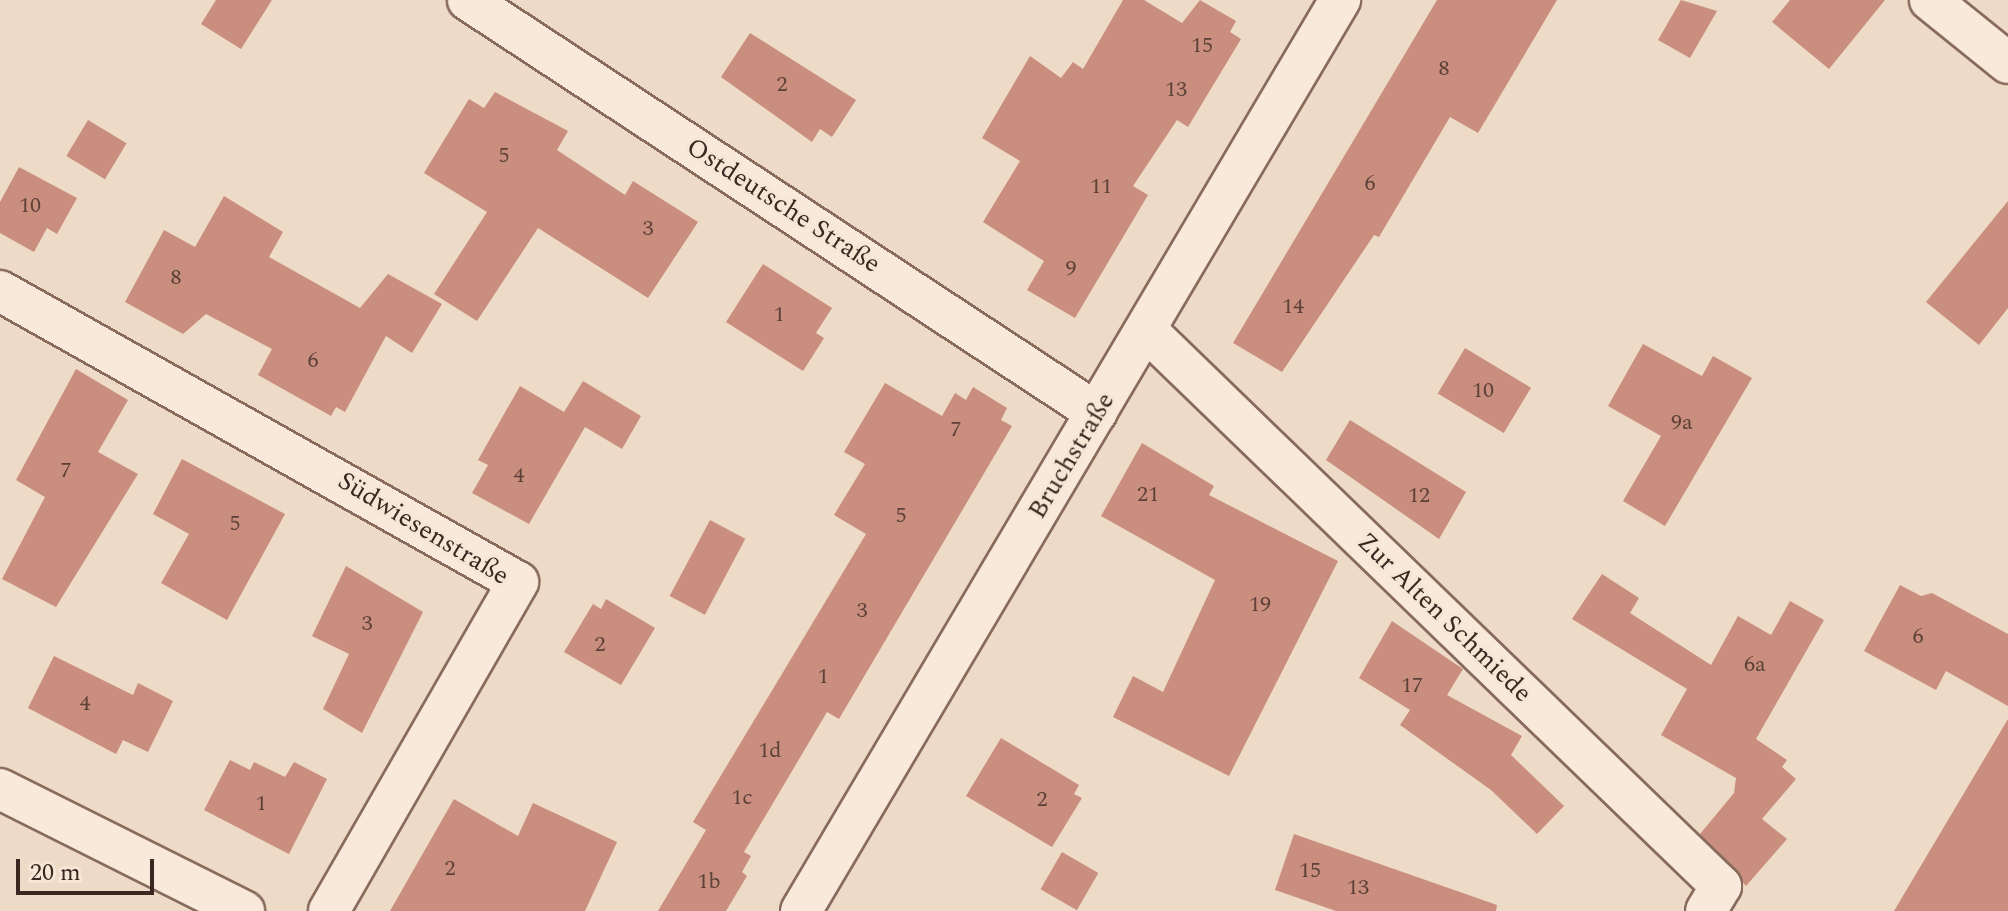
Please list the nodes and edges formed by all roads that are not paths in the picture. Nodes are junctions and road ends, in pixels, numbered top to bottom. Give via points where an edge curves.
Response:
1 (468, 0) edge
2 (1340, 0) edge
3 (1930, 0) edge
4 (2008, 63) edge
5 (0, 291) edge
6 (1146, 330) junction
7 (1097, 413) junction
8 (0, 789) edge
9 (222, 906) edge
10 (329, 911) edge
11 (801, 911) edge
12 (1706, 911) edge

1 - 7 street, Ostdeutsche Straße
2 - 6 street, Bruchstraße
3 - 4 street
5 - 10 street, Südwiesenstraße via 518,582
6 - 7 street, Bruchstraße
6 - 12 street, Zur Alten Schmiede via 1721,886
7 - 11 street, Bruchstraße
8 - 9 street

